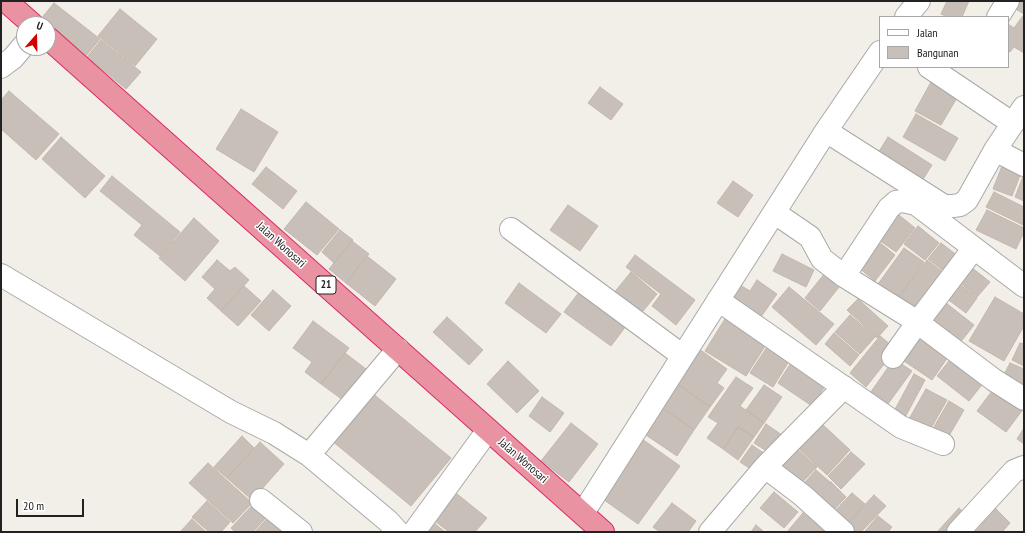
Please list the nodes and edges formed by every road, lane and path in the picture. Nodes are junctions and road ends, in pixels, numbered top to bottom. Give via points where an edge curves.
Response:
1 (6, 1) edge
2 (919, 1) edge
3 (1008, 1) edge
4 (23, 16) edge
5 (907, 16) edge
6 (999, 16) edge
7 (56, 45) edge
8 (879, 53) edge
9 (16, 54) edge
10 (1, 67) edge
11 (931, 68) edge
12 (1018, 115) edge
13 (826, 132) junction
14 (994, 150) junction
15 (1024, 165) edge
16 (775, 212) junction
17 (511, 229) dead end
18 (974, 248) junction
19 (1, 275) edge
20 (844, 276) junction
21 (1024, 286) edge
22 (718, 300) junction
23 (917, 322) junction
24 (398, 349) junction
25 (683, 356) junction
26 (893, 357) dead end
27 (844, 387) junction
28 (1024, 399) edge
29 (488, 430) junction
30 (943, 444) dead end
31 (308, 455) junction
32 (764, 467) junction
33 (1024, 467) edge
34 (261, 500) dead end
35 (594, 526) edge
36 (389, 528) edge
37 (301, 532) edge
38 (414, 532) edge
39 (710, 532) edge
40 (843, 532) edge
41 (958, 532) edge

1 - 4 highway
2 - 5 street
3 - 6 street
7 - 24 highway, Jalan Wonosari / 21
8 - 13 street
9 - 10 street
11 - 12 street
12 - 14 street
13 - 14 street via 944,206 960,205 967,200
13 - 16 street
14 - 15 street
16 - 20 street via 810,237 822,259
16 - 22 street
17 - 25 street
18 - 20 street via 916,204 896,202 889,208
18 - 21 street
18 - 23 street
19 - 31 street
20 - 23 street
22 - 25 street
22 - 27 street
23 - 26 street
23 - 28 street via 994,380
24 - 29 highway, Jalan Wonosari / 21
24 - 31 street
25 - 35 street
27 - 30 street via 901,427
27 - 32 street
29 - 35 highway, Jalan Wonosari / 21
29 - 38 street
31 - 36 street
32 - 39 street
32 - 40 street via 802,495
33 - 41 street via 1014,471
34 - 37 street

